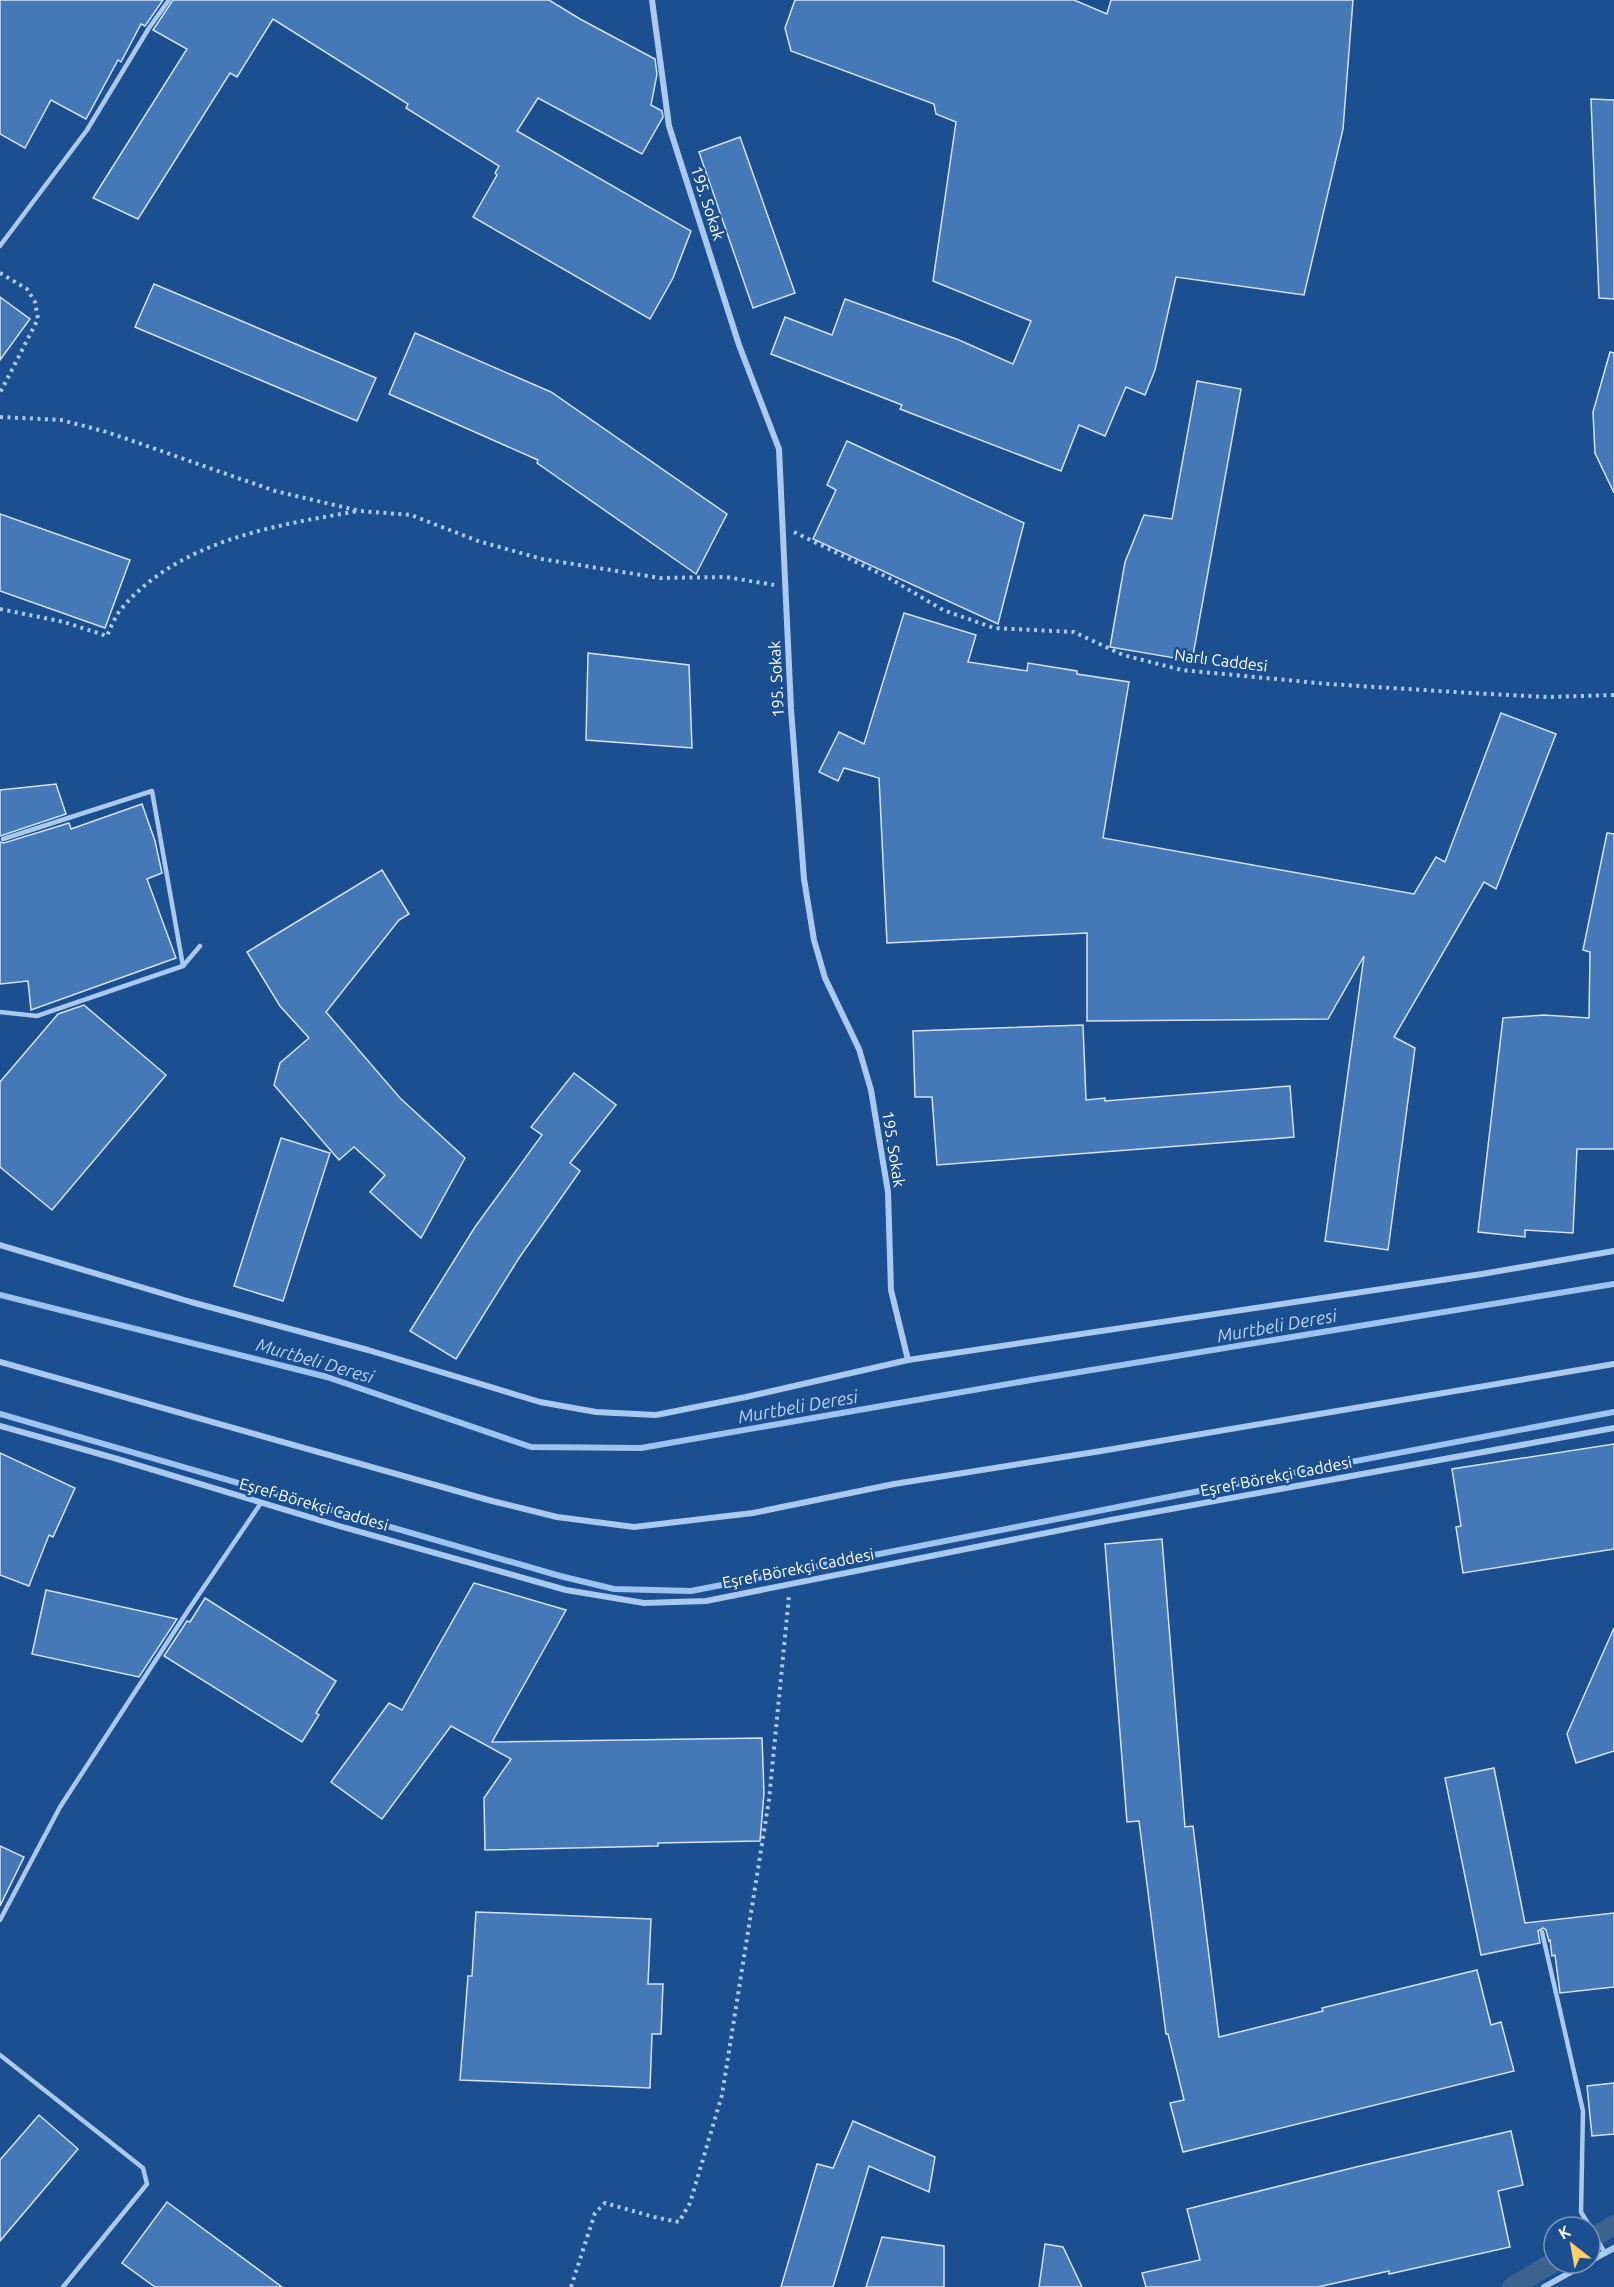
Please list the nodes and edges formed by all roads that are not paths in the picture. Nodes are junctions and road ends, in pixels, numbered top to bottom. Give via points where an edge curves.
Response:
1 (169, 0) edge
2 (652, 0) edge
3 (0, 246) edge
4 (3, 839) dead end
5 (200, 946) dead end
6 (183, 966) junction
7 (0, 1012) edge
8 (0, 1245) edge
9 (1614, 1251) edge
10 (908, 1360) junction
11 (0, 1362) edge
12 (1614, 1364) edge
13 (0, 1426) edge
14 (1614, 1428) edge
15 (261, 1503) junction
16 (0, 1920) edge
17 (1542, 1932) dead end
18 (0, 2055) edge
19 (1583, 2215) edge
20 (1602, 2248) edge
21 (1614, 2248) edge
22 (1605, 2253) junction
23 (1602, 2255) edge
24 (1566, 2275) edge
25 (63, 2287) edge
26 (1544, 2287) edge

1 - 3 lane via 87,130
2 - 10 street, 195. Sokak via 669,126 739,345 779,449 791,709 804,879 825,978 859,1049 871,1090 888,1192 891,1290
4 - 6 lane via 152,791
5 - 6 lane
6 - 7 lane via 37,1016
8 - 10 street via 540,1402 596,1412 656,1414
9 - 10 street
11 - 12 street via 492,1501 557,1517 634,1527 753,1513 894,1484
13 - 15 street, Eşref Börekçi Caddesi
14 - 15 street, Eşref Börekçi Caddesi via 1111,1520 706,1601 644,1604 566,1590
15 - 16 lane via 60,1807
17 - 19 lane via 1582,2111
18 - 25 lane via 143,2168 147,2184
20 - 22 lane
21 - 22 street
22 - 23 street
24 - 26 street

